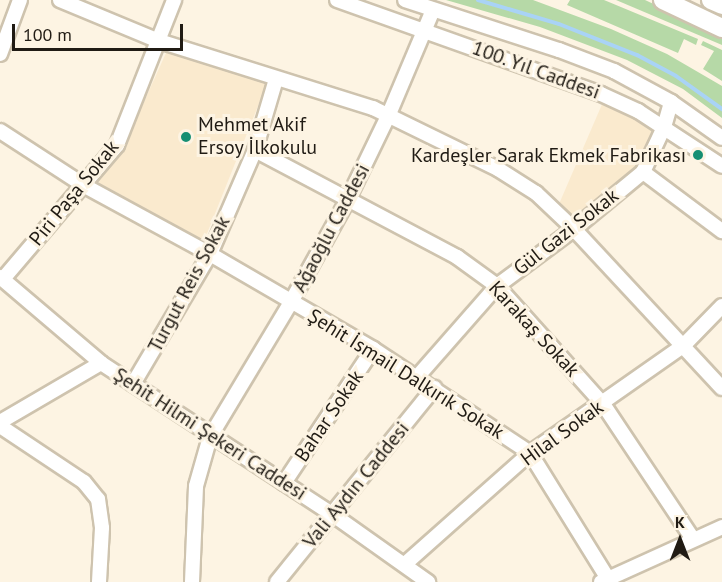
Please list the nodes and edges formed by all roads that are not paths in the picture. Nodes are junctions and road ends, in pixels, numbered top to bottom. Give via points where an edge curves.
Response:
1 (20, 0) edge
2 (60, 0) edge
3 (174, 0) edge
4 (337, 0) edge
5 (405, 0) edge
6 (663, 0) edge
7 (711, 0) edge
8 (722, 5) edge
9 (433, 10) junction
10 (722, 28) edge
11 (424, 31) junction
12 (159, 41) junction
13 (0, 54) edge
14 (276, 79) junction
15 (672, 102) junction
16 (389, 114) junction
17 (664, 127) junction
18 (0, 131) edge
19 (722, 138) edge
20 (255, 150) junction
21 (722, 166) edge
22 (643, 172) junction
23 (83, 185) junction
24 (348, 199) junction
25 (574, 229) junction
26 (722, 231) edge
27 (210, 254) junction
28 (2, 278) edge
29 (497, 285) junction
30 (291, 302) junction
31 (722, 306) edge
32 (683, 346) junction
33 (373, 349) junction
34 (101, 363) junction
35 (417, 377) junction
36 (134, 384) junction
37 (434, 388) junction
38 (722, 388) edge
39 (603, 404) junction
40 (0, 424) edge
41 (210, 437) junction
42 (530, 453) junction
43 (284, 483) junction
44 (332, 514) junction
45 (722, 527) edge
46 (693, 538) junction
47 (405, 564) junction
48 (605, 580) edge
49 (99, 582) edge
50 (192, 582) edge
51 (278, 582) edge
52 (428, 582) edge

1 - 13 street
2 - 12 street
3 - 12 street, Piri Paşa Sokak
4 - 11 street, 100. Yıl Caddesi
5 - 9 street, 100. Yıl Caddesi
6 - 10 main road
7 - 8 main road
9 - 11 street, Ağaoğlu Caddesi
9 - 15 street, 100. Yıl Caddesi via 586,60
11 - 16 street, Ağaoğlu Caddesi
11 - 17 street, 100. Yıl Caddesi via 601,94
12 - 14 street
12 - 23 street, Piri Paşa Sokak via 117,145
14 - 16 street
14 - 20 street, Turgut Reis Sokak
15 - 17 street, Gül Gazi Sokak
15 - 19 street, 100. Yıl Caddesi
16 - 24 street, Ağaoğlu Caddesi
16 - 25 street via 519,181
17 - 21 street, 100. Yıl Caddesi
17 - 22 street, Gül Gazi Sokak
18 - 23 street, Şehit İsmail Dalkırık Sokak
20 - 24 street, Karakaş Sokak
20 - 27 street, Turgut Reis Sokak
22 - 25 street, Gül Gazi Sokak
22 - 26 street
23 - 27 street, Şehit İsmail Dalkırık Sokak
23 - 28 street, Piri Paşa Sokak
24 - 29 street, Karakaş Sokak via 458,257
24 - 30 street, Ağaoğlu Caddesi
25 - 29 street, Gül Gazi Sokak
25 - 32 street
27 - 30 street, Şehit İsmail Dalkırık Sokak
27 - 36 street, Turgut Reis Sokak
28 - 34 street, Şehit Hilmi Şekeri Caddesi
29 - 35 street, Gül Gazi Sokak
29 - 39 street, Karakaş Sokak
30 - 33 street, Şehit İsmail Dalkırık Sokak
30 - 41 street, Ağaoğlu Caddesi
31 - 32 street, Hilal Sokak
32 - 38 street
32 - 39 street, Hilal Sokak
33 - 35 street, Şehit İsmail Dalkırık Sokak
33 - 43 street, Bahar Sokak
34 - 36 street, Şehit Hilmi Şekeri Caddesi
34 - 40 street
35 - 37 street, Şehit İsmail Dalkırık Sokak
36 - 41 street, Şehit Hilmi Şekeri Caddesi
37 - 42 street, Şehit İsmail Dalkırık Sokak
37 - 44 street, Vali Aydın Caddesi
39 - 42 street, Hilal Sokak
39 - 46 street, Karakaş Sokak
40 - 49 street via 84,482 98,499 102,528
41 - 43 street, Şehit Hilmi Şekeri Caddesi
41 - 50 street, Ağaoğlu Caddesi via 196,486
42 - 47 street, Hilal Sokak
42 - 48 street, Şehit İsmail Dalkırık Sokak
43 - 44 street, Şehit Hilmi Şekeri Caddesi
44 - 47 street, Şehit Hilmi Şekeri Caddesi
44 - 51 street, Vali Aydın Caddesi
45 - 46 street
46 - 48 street
47 - 52 street, Şehit Hilmi Şekeri Caddesi

